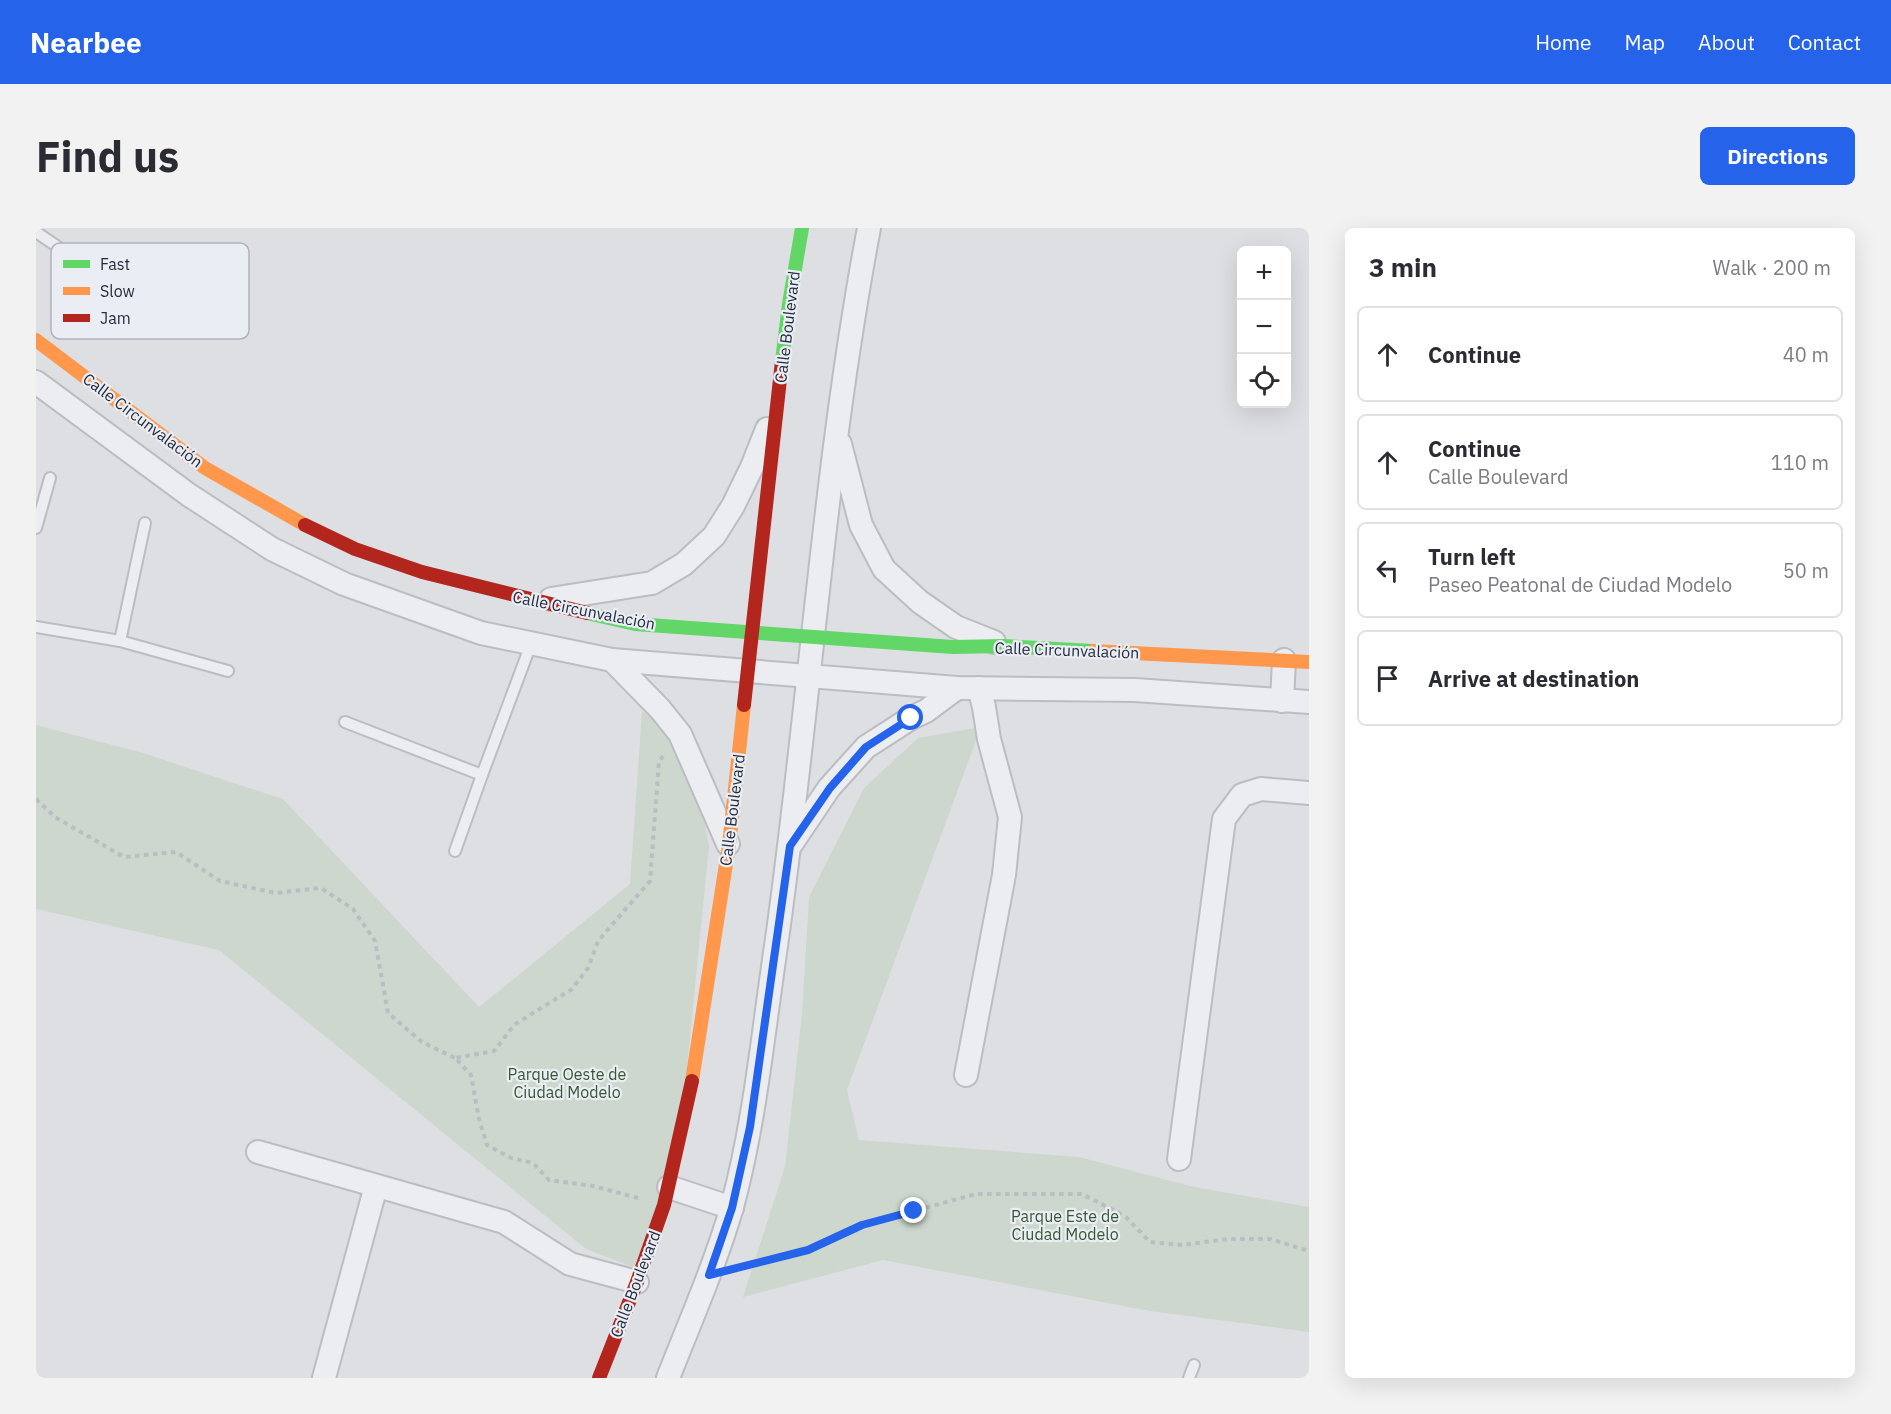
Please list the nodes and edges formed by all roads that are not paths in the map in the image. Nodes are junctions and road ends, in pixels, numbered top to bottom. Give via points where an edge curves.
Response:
1 (802, 228) edge
2 (869, 228) edge
3 (36, 232) edge
4 (52, 243) edge
5 (36, 340) edge
6 (36, 382) edge
7 (778, 400) junction
8 (837, 432) junction
9 (50, 478) dead end
10 (145, 523) dead end
11 (36, 528) edge
12 (533, 602) junction
13 (36, 627) edge
14 (752, 633) junction
15 (813, 638) junction
16 (120, 641) junction
17 (531, 644) junction
18 (1004, 646) junction
19 (612, 660) junction
20 (1284, 660) junction
21 (1309, 662) edge
22 (228, 671) dead end
23 (748, 671) junction
24 (809, 676) junction
25 (968, 688) junction
26 (1282, 700) junction
27 (1309, 702) edge
28 (345, 722) dead end
29 (482, 775) junction
30 (1309, 793) edge
31 (729, 845) junction
32 (790, 846) junction
33 (455, 851) dead end
34 (966, 1076) dead end
35 (258, 1152) dead end
36 (1179, 1159) dead end
37 (376, 1186) junction
38 (666, 1196) junction
39 (732, 1208) junction
40 (638, 1282) junction
41 (1194, 1365) dead end
42 (324, 1378) edge
43 (599, 1378) edge
44 (668, 1378) edge
45 (1189, 1378) edge

1 - 7 street, Calle Boulevard
2 - 8 street
3 - 4 lane
5 - 12 street, Calle Circunvalación via 205,468 288,517 355,549
6 - 17 street, Calle Circunvalación via 189,495 272,549 344,584 481,633
7 - 12 street via 733,506 714,536 684,564 652,583
7 - 14 street, Calle Boulevard
8 - 15 street
8 - 18 street via 861,525 884,569 920,602 956,627
9 - 11 lane
10 - 16 lane
12 - 14 street, Calle Circunvalación via 635,624
13 - 16 lane
14 - 15 street, Calle Circunvalación
14 - 23 street, Calle Boulevard
15 - 18 street, Calle Circunvalación via 953,647
15 - 24 street
16 - 22 lane
17 - 19 street, Calle Circunvalación
17 - 29 lane
18 - 20 street, Calle Circunvalación
19 - 23 street, Calle Circunvalación
19 - 31 street via 680,734
20 - 21 street, Calle Circunvalación
20 - 26 street
23 - 24 street, Calle Circunvalación
23 - 31 street, Calle Boulevard
24 - 25 street, Calle Circunvalación
24 - 32 street
25 - 26 street, Calle Circunvalación via 1135,690
25 - 32 street via 866,747 830,788
25 - 34 street via 984,707 1010,817 1004,875
26 - 27 street, Calle Circunvalación
28 - 29 lane
29 - 33 lane
30 - 36 street via 1261,789 1242,795 1224,819
31 - 38 street, Calle Boulevard via 692,1081
32 - 39 street via 750,1127
35 - 37 street
37 - 40 street via 504,1222 570,1264
37 - 42 street
38 - 39 street
38 - 40 street, Calle Boulevard
39 - 44 street
40 - 43 street, Calle Boulevard
41 - 45 lane

